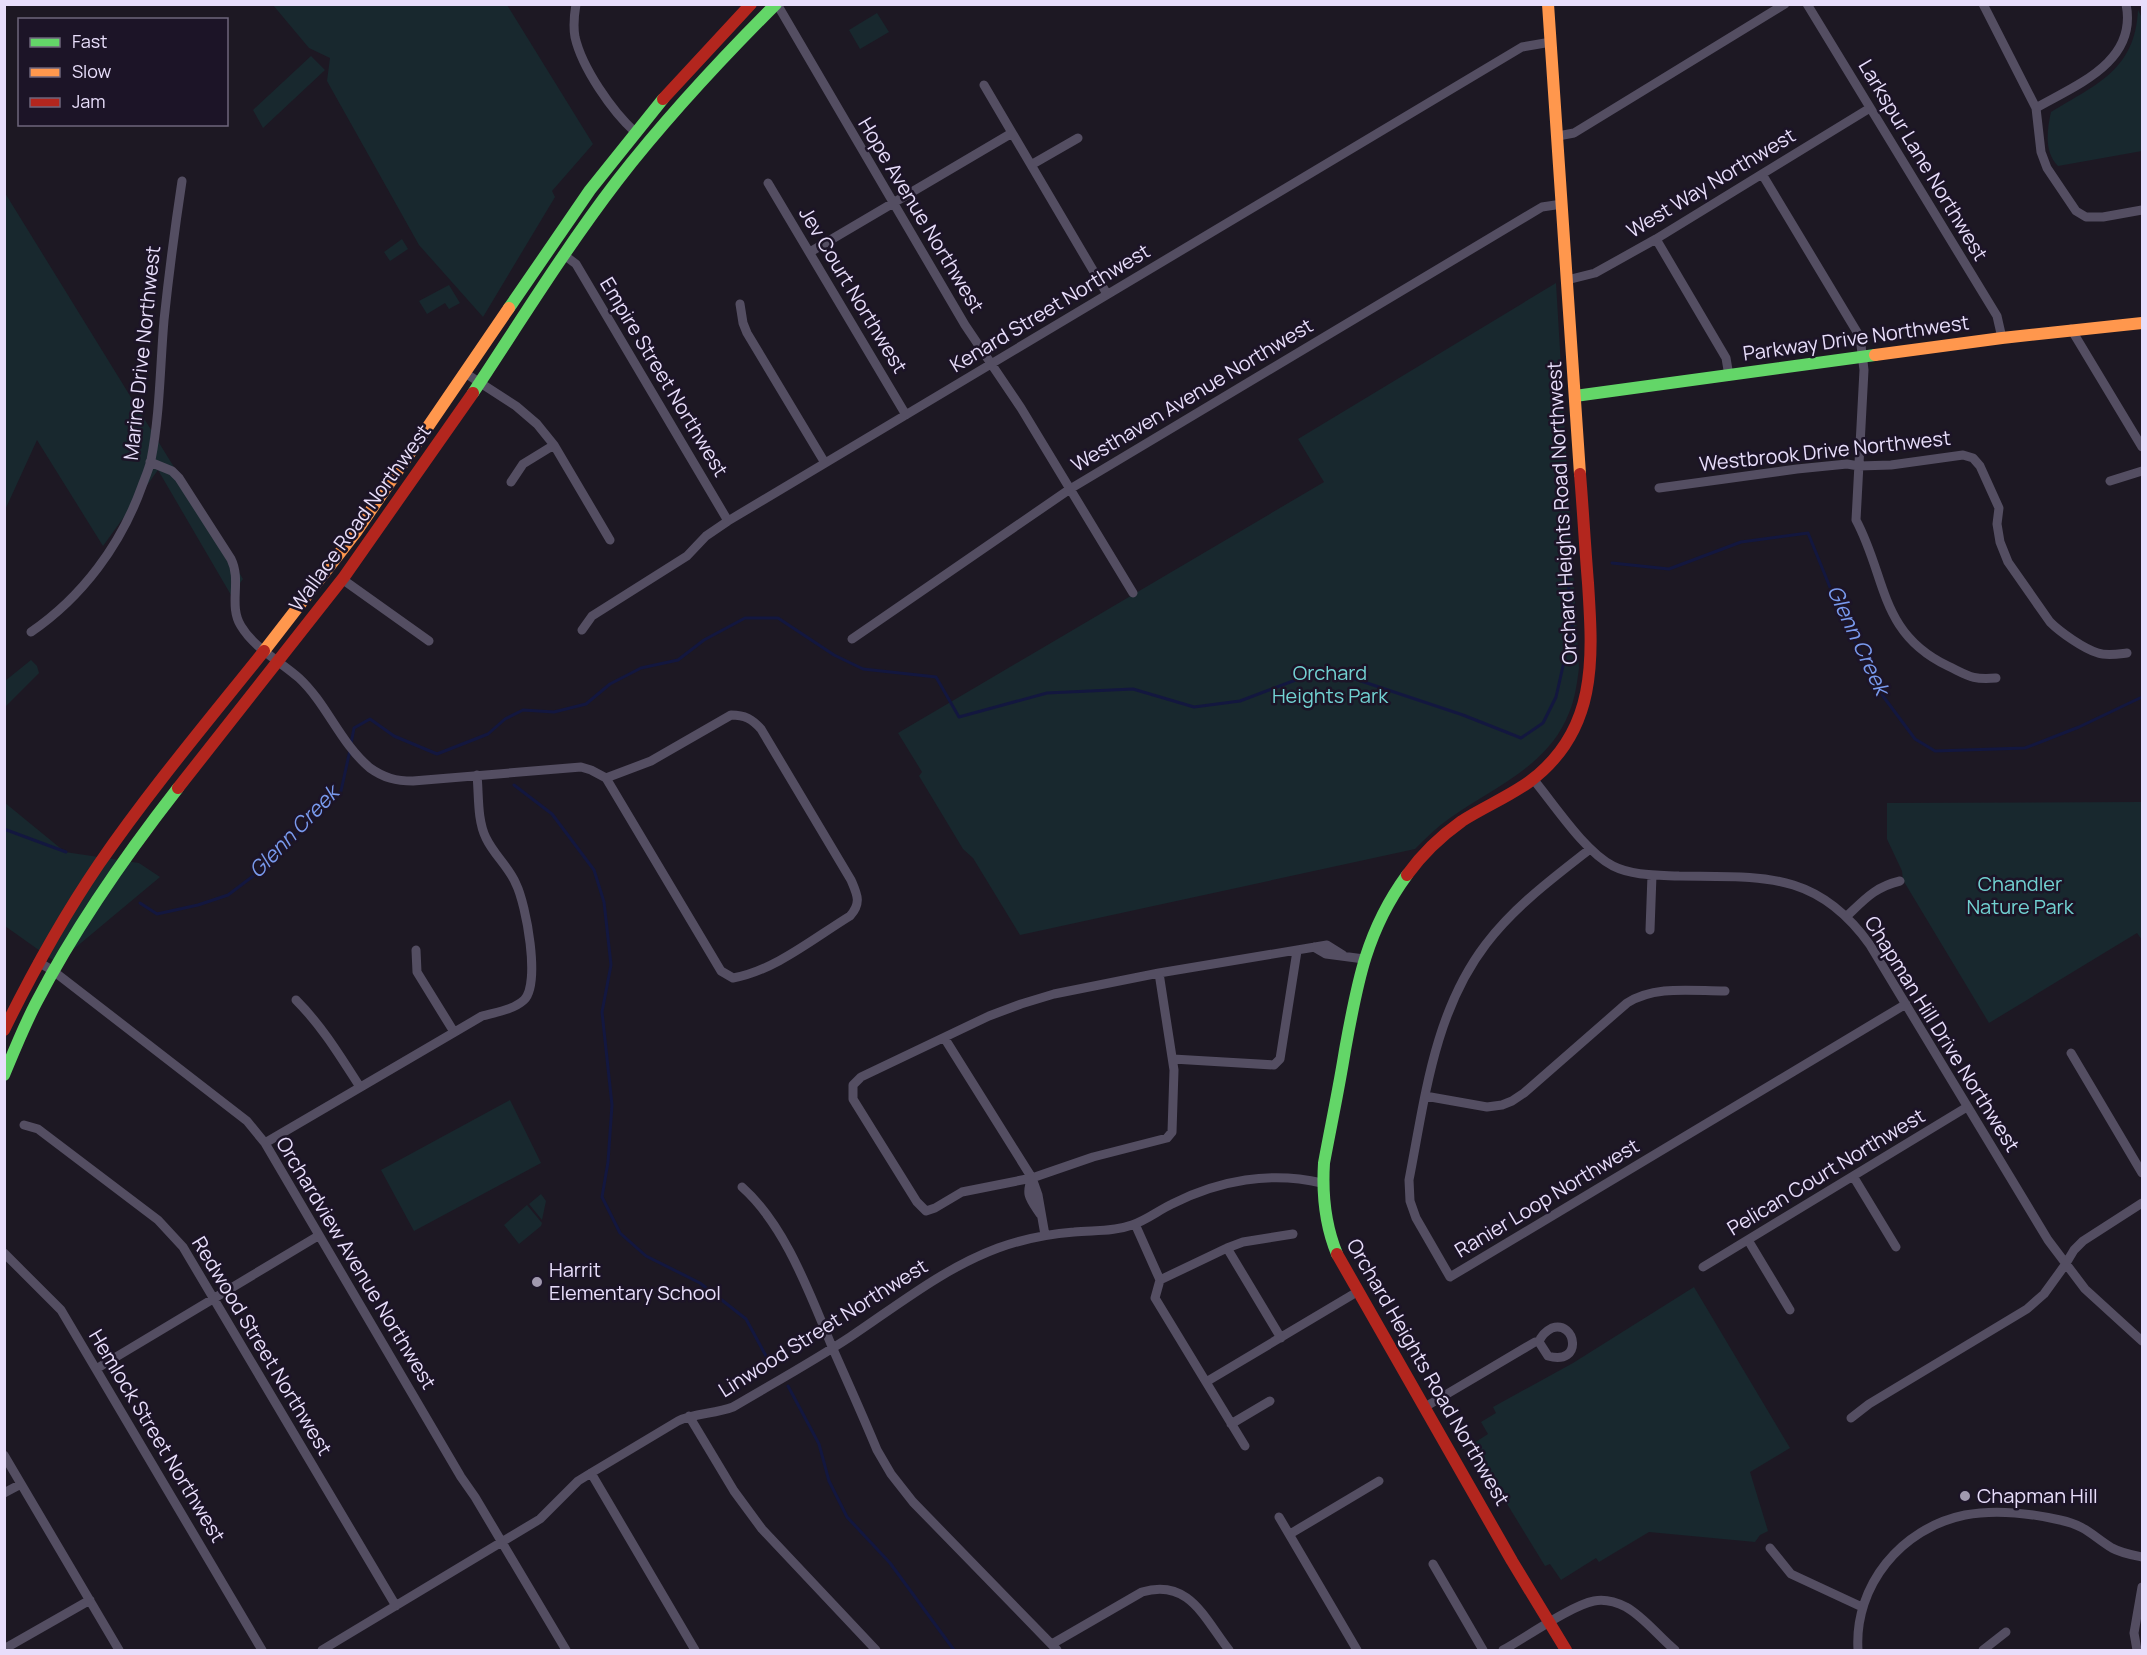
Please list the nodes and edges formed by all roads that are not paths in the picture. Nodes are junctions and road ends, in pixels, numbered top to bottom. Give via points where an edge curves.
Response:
1 (576, 4) edge
2 (751, 4) edge
3 (776, 4) edge
4 (1548, 4) edge
5 (1785, 4) edge
6 (1807, 4) edge
7 (1983, 4) edge
8 (2126, 4) edge
9 (1551, 42) junction
10 (984, 85) dead end
11 (1870, 108) junction
12 (2036, 108) junction
13 (635, 132) junction
14 (1012, 133) junction
15 (1558, 136) junction
16 (1078, 138) dead end
17 (1031, 165) junction
18 (1762, 174) junction
19 (182, 181) dead end
20 (768, 183) dead end
21 (893, 203) junction
22 (1562, 204) junction
23 (2142, 210) edge
24 (1656, 239) junction
25 (810, 252) junction
26 (564, 255) junction
27 (1567, 280) junction
28 (1107, 294) junction
29 (740, 304) dead end
30 (2142, 323) edge
31 (2071, 329) junction
32 (2002, 338) junction
33 (1863, 358) junction
34 (992, 363) junction
35 (465, 373) junction
36 (1729, 376) junction
37 (480, 383) junction
38 (1575, 396) junction
39 (906, 415) junction
40 (554, 445) junction
41 (2142, 447) edge
42 (150, 462) junction
43 (825, 463) junction
44 (1858, 466) junction
45 (2142, 471) edge
46 (2110, 481) dead end
47 (511, 482) dead end
48 (1659, 488) dead end
49 (1070, 489) junction
50 (728, 521) junction
51 (610, 540) dead end
52 (342, 579) junction
53 (1133, 593) dead end
54 (582, 630) dead end
55 (31, 632) dead end
56 (852, 639) dead end
57 (429, 641) dead end
58 (265, 652) junction
59 (2127, 653) dead end
60 (278, 662) junction
61 (1996, 678) dead end
62 (477, 775) junction
63 (606, 778) junction
64 (1533, 778) junction
65 (1590, 849) junction
66 (1652, 875) junction
67 (1900, 881) dead end
68 (1847, 916) junction
69 (1650, 930) dead end
70 (416, 950) dead end
71 (1297, 951) junction
72 (1364, 959) junction
73 (38, 962) junction
74 (52, 970) junction
75 (1159, 973) junction
76 (1725, 991) dead end
77 (296, 1000) dead end
78 (1906, 1004) junction
79 (4, 1030) edge
80 (454, 1032) junction
81 (945, 1039) junction
82 (2071, 1053) dead end
83 (1173, 1059) junction
84 (4, 1075) edge
85 (360, 1087) junction
86 (1425, 1096) junction
87 (1967, 1107) junction
88 (24, 1125) dead end
89 (265, 1143) junction
90 (2142, 1173) edge
91 (1854, 1176) junction
92 (1032, 1178) junction
93 (1322, 1183) junction
94 (742, 1187) dead end
95 (2142, 1203) edge
96 (1136, 1224) junction
97 (1293, 1234) dead end
98 (1045, 1235) junction
99 (318, 1236) junction
100 (1748, 1240) junction
101 (1896, 1247) dead end
102 (1227, 1248) junction
103 (4, 1253) edge
104 (2065, 1265) junction
105 (1703, 1267) dead end
106 (1160, 1280) junction
107 (1357, 1292) junction
108 (213, 1298) junction
109 (1790, 1310) dead end
110 (1281, 1338) junction
111 (2142, 1341) edge
112 (1539, 1342) dead end
113 (833, 1347) junction
114 (96, 1369) junction
115 (1206, 1382) junction
116 (1270, 1401) dead end
117 (1425, 1407) junction
118 (688, 1416) junction
119 (1851, 1418) dead end
120 (1231, 1424) junction
121 (1245, 1446) dead end
122 (4, 1455) edge
123 (591, 1473) junction
124 (1379, 1481) dead end
125 (21, 1484) junction
126 (4, 1493) edge
127 (1280, 1517) dead end
128 (1290, 1534) junction
129 (502, 1542) junction
130 (1770, 1548) dead end
131 (2142, 1557) edge
132 (1433, 1564) dead end
133 (2142, 1587) edge
134 (90, 1600) junction
135 (396, 1606) junction
136 (1862, 1607) junction
137 (1550, 1623) junction
138 (2006, 1632) dead end
139 (1055, 1647) edge
140 (4, 1649) edge
141 (119, 1650) edge
142 (262, 1650) edge
143 (322, 1650) edge
144 (566, 1650) edge
145 (695, 1650) edge
146 (876, 1650) edge
147 (1229, 1650) edge
148 (1357, 1650) edge
149 (1483, 1650) edge
150 (1503, 1650) edge
151 (1566, 1650) edge
152 (1675, 1650) edge
153 (1858, 1650) edge
154 (1983, 1650) edge
155 (2137, 1650) edge

1 - 13 street via 573,23 583,61 615,113
2 - 13 main road, Wallace Road Northwest via 675,83
3 - 21 street, Hope Avenue Northwest
3 - 26 main road, Wallace Road Northwest via 664,123
4 - 9 main road, Orchard Heights Road Northwest
5 - 15 street via 1574,134
6 - 11 street, Larkspur Lane Northwest
7 - 12 street
8 - 12 street via 2128,28 2111,61
9 - 15 main road, Orchard Heights Road Northwest
9 - 28 street, Kenard Street Northwest via 1522,47
10 - 14 street
11 - 18 street, West Way Northwest
11 - 32 street, Larkspur Lane Northwest via 1997,316
12 - 23 street via 2046,168 2076,211 2086,217 2103,217
13 - 35 main road, Wallace Road Northwest via 554,241
14 - 17 street
14 - 21 street
15 - 22 main road, Orchard Heights Road Northwest
16 - 17 street
17 - 28 street
18 - 24 street, West Way Northwest
18 - 33 street via 1860,337
19 - 42 street, Marine Drive Northwest
20 - 25 street, Jev Court Northwest
21 - 25 street
21 - 34 street, Hope Avenue Northwest
22 - 27 main road, Orchard Heights Road Northwest
22 - 49 street, Westhaven Avenue Northwest via 1542,207
24 - 27 street, West Way Northwest via 1595,273
24 - 36 street via 1726,358
25 - 39 street, Jev Court Northwest
26 - 37 main road, Wallace Road Northwest
26 - 50 street, Empire Street Northwest via 576,264
27 - 38 main road, Orchard Heights Road Northwest
28 - 34 street, Kenard Street Northwest
29 - 43 street via 747,333
30 - 31 main road, Parkway Drive Northwest
31 - 32 main road, Parkway Drive Northwest
31 - 41 street
32 - 33 main road, Parkway Drive Northwest
33 - 36 main road, Parkway Drive Northwest
33 - 44 street
34 - 39 street, Kenard Street Northwest
34 - 49 street, Hope Avenue Northwest
35 - 37 street
35 - 58 main road, Wallace Road Northwest via 395,478
36 - 38 main road, Parkway Drive Northwest
37 - 40 street via 516,406
37 - 52 main road, Wallace Road Northwest
38 - 64 main road, Orchard Heights Road Northwest via 1589,599 1590,680 1583,710 1570,736
39 - 43 street, Kenard Street Northwest
40 - 47 street via 523,464
40 - 51 street
42 - 55 street, Marine Drive Northwest via 125,525 103,561 68,602
42 - 58 street via 179,478 210,523 235,568 234,605 241,626
43 - 50 street, Kenard Street Northwest
44 - 48 street, Westbrook Drive Northwest via 1797,469
44 - 59 street, Westbrook Drive Northwest via 1963,455 1973,458 1999,508 1997,524 2003,554 2050,622 2094,652
44 - 61 street via 1856,520 1895,619 1930,658 1976,679
45 - 46 street
49 - 53 street, Hope Avenue Northwest
49 - 56 street, Westhaven Avenue Northwest
50 - 54 street, Kenard Street Northwest via 687,556 592,616
52 - 57 street
52 - 60 main road, Wallace Road Northwest
58 - 60 street
58 - 73 main road, Wallace Road Northwest via 100,862
60 - 62 street via 311,690 358,756 379,774 394,781
60 - 74 main road, Wallace Road Northwest via 114,872
62 - 63 street via 581,767
62 - 80 street via 485,837 522,896 532,978 530,992 519,1004 482,1016
63 - 63 street via 651,761 731,715 752,719 851,880 859,899 856,910 767,968 733,978 721,971
64 - 65 street, Chapman Hill Drive Northwest
64 - 72 main road, Orchard Heights Road Northwest via 1432,845 1399,885
65 - 66 street, Chapman Hill Drive Northwest via 1613,866
65 - 86 street, Ranier Loop Northwest via 1527,899 1481,951 1446,1017 1434,1050
66 - 68 street, Chapman Hill Drive Northwest via 1781,880 1820,896
66 - 69 street
67 - 68 street via 1882,885
68 - 78 street, Chapman Hill Drive Northwest
70 - 80 street via 417,972
71 - 72 street via 1314,947 1326,954
71 - 75 street
71 - 83 street via 1280,1059 1274,1065
72 - 93 main road, Orchard Heights Road Northwest
73 - 74 street, Orchardview Avenue Northwest
73 - 79 main road, Wallace Road Northwest
74 - 84 main road, Wallace Road Northwest
74 - 89 street, Orchardview Avenue Northwest via 247,1121
75 - 81 street via 1021,1004
75 - 83 street
76 - 86 street via 1653,991 1637,996 1524,1093 1502,1105 1487,1107
77 - 85 street via 335,1047
78 - 86 street, Ranier Loop Northwest via 1450,1277 1410,1201 1409,1180
78 - 87 street, Chapman Hill Drive Northwest
80 - 85 street
81 - 92 street
81 - 92 street via 853,1084 853,1099 920,1207 926,1211 962,1192
82 - 90 street
83 - 92 street via 1175,1096 1172,1132 1167,1138
85 - 89 street
87 - 91 street, Pelican Court Northwest
87 - 104 street, Chapman Hill Drive Northwest
88 - 108 street, Redwood Street Northwest via 38,1130 164,1225 183,1247
89 - 99 street, Orchardview Avenue Northwest
91 - 100 street, Pelican Court Northwest
91 - 101 street
92 - 98 street
93 - 96 street, Linwood Street Northwest via 1283,1178 1221,1184 1182,1199
93 - 107 main road, Orchard Heights Road Northwest via 1329,1234
94 - 113 street via 756,1199 787,1249
95 - 104 street via 2083,1241
96 - 98 street, Linwood Street Northwest
96 - 106 street
97 - 102 street
98 - 113 street, Linwood Street Northwest via 1000,1247 955,1268
99 - 108 street
99 - 129 street, Orchardview Avenue Northwest
100 - 105 street, Pelican Court Northwest
100 - 109 street
102 - 106 street
102 - 110 street
103 - 114 street, Hemlock Street Northwest via 61,1310
104 - 111 street, Chapman Hill Drive Northwest via 2091,1295
104 - 119 street via 2044,1294 2027,1309
106 - 115 street via 1155,1298
107 - 110 street
107 - 117 main road, Orchard Heights Road Northwest
108 - 114 street
108 - 135 street, Redwood Street Northwest
110 - 115 street
112 - 117 street
113 - 118 street, Linwood Street Northwest via 733,1407
113 - 139 street via 891,1474
114 - 142 street, Hemlock Street Northwest
115 - 120 street
116 - 120 street
117 - 137 main road, Orchard Heights Road Northwest
118 - 123 street, Linwood Street Northwest
118 - 146 street via 746,1510
120 - 121 street
122 - 125 street
123 - 129 street, Linwood Street Northwest via 540,1520
123 - 145 street
124 - 128 street
125 - 126 street
125 - 134 street
127 - 128 street
128 - 148 street
129 - 135 street, Linwood Street Northwest
129 - 144 street, Orchardview Avenue Northwest
130 - 136 street via 1791,1574
131 - 136 street via 2123,1553 2091,1531 2060,1520 2006,1512 1966,1515 1930,1527 1899,1548 1878,1575
132 - 149 street
133 - 155 street via 2134,1633
134 - 140 street
134 - 141 street
135 - 143 street, Linwood Street Northwest
136 - 153 street
137 - 150 street
137 - 151 main road, Orchard Heights Road Northwest
137 - 152 street via 1585,1604 1610,1601 1630,1610
138 - 154 street
139 - 147 street via 1142,1592 1156,1588 1178,1591 1191,1600

